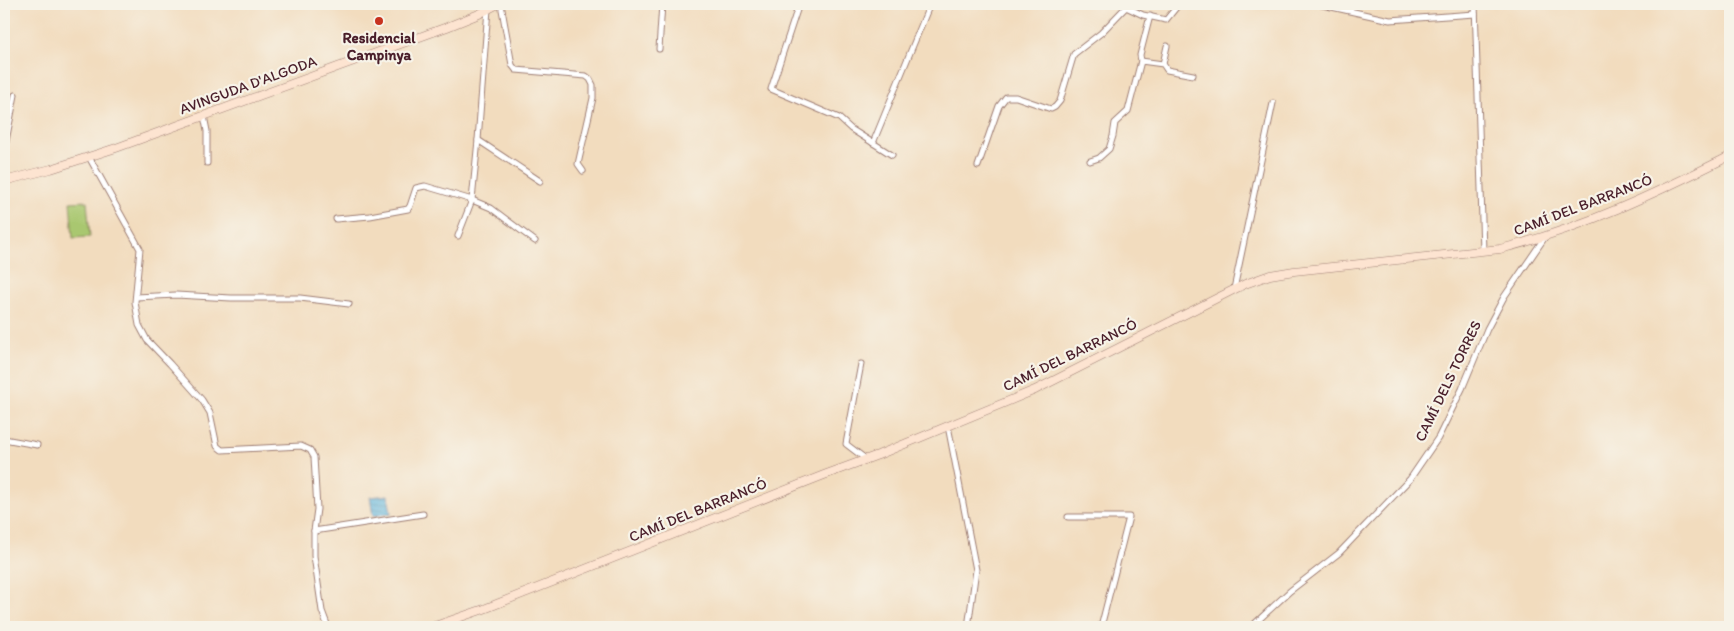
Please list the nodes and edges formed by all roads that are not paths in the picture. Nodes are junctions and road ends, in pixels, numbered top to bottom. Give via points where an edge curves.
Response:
1 (500, 4) edge
2 (662, 4) edge
3 (799, 4) edge
4 (930, 4) edge
5 (1179, 4) edge
6 (1318, 4) edge
7 (1474, 4) edge
8 (488, 9) junction
9 (1475, 14) junction
10 (1150, 16) junction
11 (1167, 46) dead end
12 (658, 49) dead end
13 (1141, 61) junction
14 (1163, 64) junction
15 (1193, 76) dead end
16 (15, 95) dead end
17 (1273, 104) dead end
18 (204, 116) junction
19 (478, 140) junction
20 (873, 143) junction
21 (4, 151) edge
22 (892, 155) dead end
23 (1730, 156) edge
24 (89, 157) junction
25 (1090, 161) dead end
26 (207, 162) dead end
27 (978, 166) dead end
28 (583, 171) dead end
29 (4, 181) edge
30 (540, 181) dead end
31 (472, 200) junction
32 (336, 218) dead end
33 (458, 236) dead end
34 (1545, 237) junction
35 (535, 241) dead end
36 (1483, 251) junction
37 (1234, 289) junction
38 (136, 297) junction
39 (349, 304) dead end
40 (861, 364) dead end
41 (948, 426) junction
42 (4, 439) edge
43 (37, 445) dead end
44 (867, 460) junction
45 (423, 514) dead end
46 (1068, 517) dead end
47 (314, 531) junction
48 (328, 627) edge
49 (432, 627) edge
50 (968, 627) edge
51 (1101, 627) edge
52 (1251, 627) edge

1 - 8 street, AVINGUDA D'ALGODA
1 - 28 street via 512,65 516,70 586,76 593,85 578,164
2 - 12 street
3 - 20 street via 771,89 839,118
4 - 20 street
5 - 10 street via 1166,20
6 - 9 street via 1390,20
7 - 9 street
8 - 18 street, AVINGUDA D'ALGODA
8 - 19 street
9 - 36 street
10 - 13 street
10 - 27 street via 1126,7 1074,54 1055,108 1006,97 999,106
11 - 14 street
13 - 14 street
13 - 25 street via 1128,111 1115,123 1109,149
14 - 15 street via 1167,70
16 - 21 street
17 - 37 street
18 - 24 street, AVINGUDA D'ALGODA
18 - 26 street
19 - 30 street
19 - 31 street
20 - 22 street
23 - 34 street, CAMÍ DEL BARRANCÓ via 1647,197
24 - 29 street, AVINGUDA D'ALGODA
24 - 38 street via 140,249
31 - 32 street via 420,186 416,188 408,209
31 - 33 street
31 - 35 street via 491,208
34 - 36 street, CAMÍ DEL BARRANCÓ
34 - 52 street, CAMÍ DELS TORRES via 1504,297 1438,438 1410,479 1339,553
36 - 37 street, CAMÍ DEL BARRANCÓ via 1294,271 1270,275
37 - 41 street, CAMÍ DEL BARRANCÓ via 1034,390
38 - 39 street via 300,298
38 - 47 street via 139,325 147,340 202,400 210,413 217,446 222,450 302,446 310,450 314,457 317,509
40 - 44 street via 846,444
41 - 44 street, CAMÍ DEL BARRANCÓ
41 - 50 street via 976,570
42 - 43 street
44 - 49 street, CAMÍ DEL BARRANCÓ
45 - 47 street
46 - 51 street via 1129,516
47 - 48 street via 317,582

